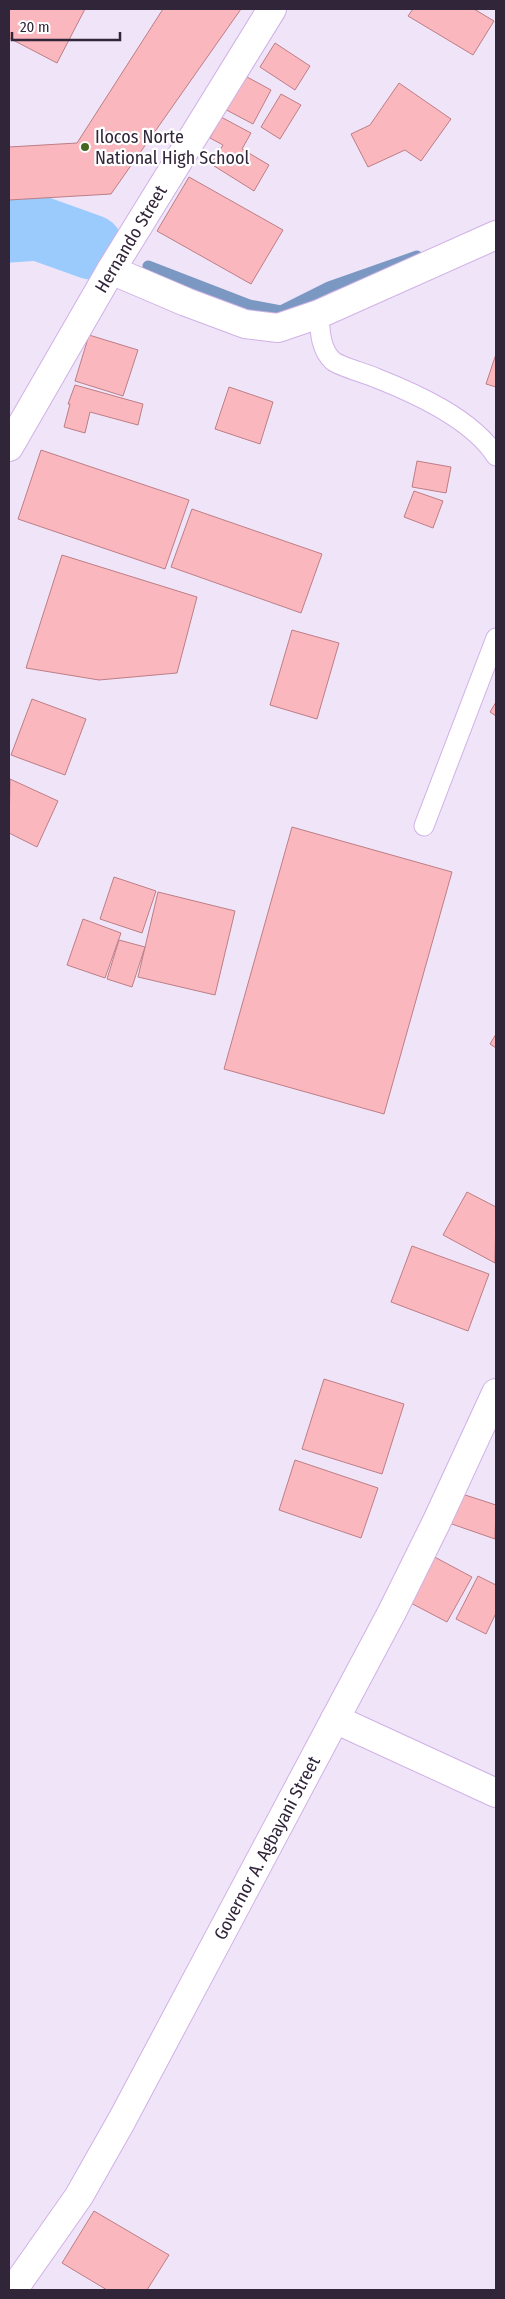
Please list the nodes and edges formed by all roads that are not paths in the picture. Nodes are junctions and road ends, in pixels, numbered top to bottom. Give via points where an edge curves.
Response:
1 (272, 9) edge
2 (496, 235) edge
3 (111, 270) junction
4 (319, 314) junction
5 (9, 447) edge
6 (496, 456) edge
7 (496, 638) edge
8 (424, 826) dead end
9 (496, 1393) edge
10 (335, 1719) junction
11 (496, 1793) edge
12 (13, 2290) edge

1 - 3 street, Hernando Street
2 - 4 street
3 - 4 street via 245,324 278,328
3 - 5 street, Hernando Street
4 - 6 lane via 322,343 333,361 444,410 487,442
7 - 8 lane
9 - 10 street, Governor A. Agbayani Street via 436,1523
10 - 11 street
10 - 12 street, Governor A. Agbayani Street via 122,2120 79,2196

